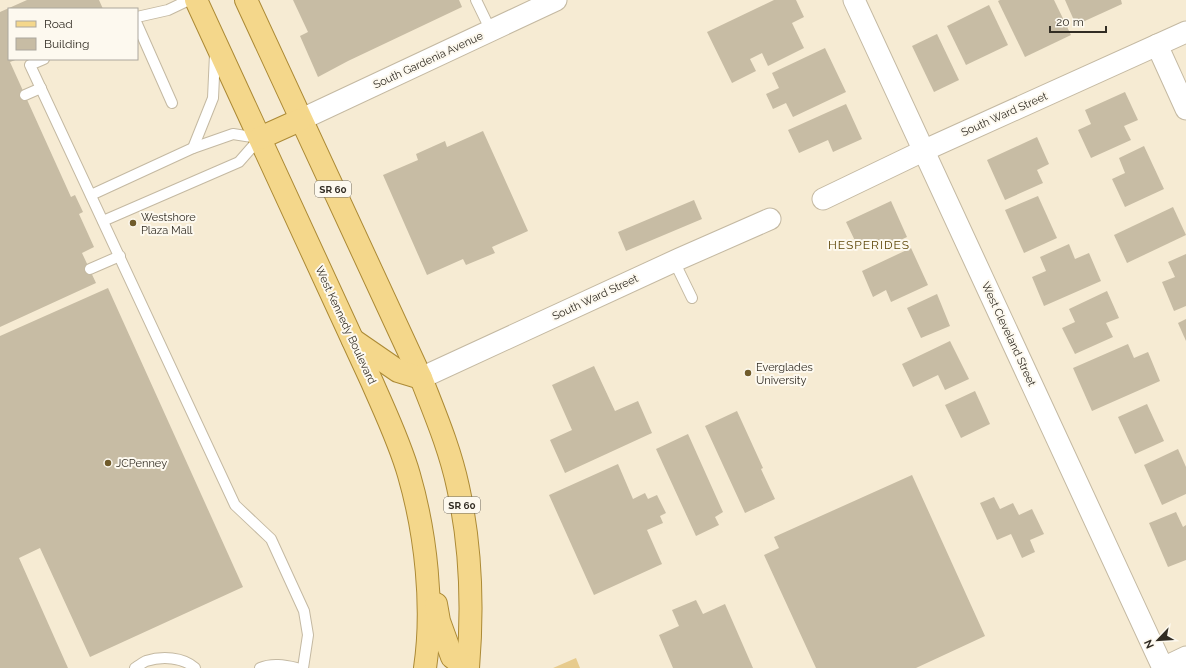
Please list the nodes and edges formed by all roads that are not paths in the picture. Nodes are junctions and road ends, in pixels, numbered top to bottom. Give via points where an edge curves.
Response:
1 (189, 0) edge
2 (196, 0) edge
3 (246, 0) edge
4 (476, 0) edge
5 (556, 0) edge
6 (854, 0) edge
7 (138, 17) edge
8 (138, 26) edge
9 (490, 31) junction
10 (1186, 32) edge
11 (216, 42) junction
12 (1157, 45) junction
13 (42, 60) edge
14 (41, 88) junction
15 (25, 95) dead end
16 (172, 103) dead end
17 (1186, 109) edge
18 (300, 120) junction
19 (260, 138) junction
20 (193, 148) junction
21 (925, 150) junction
22 (91, 195) junction
23 (823, 199) dead end
24 (770, 218) dead end
25 (103, 221) junction
26 (120, 256) junction
27 (674, 261) junction
28 (90, 269) dead end
29 (692, 298) dead end
30 (353, 340) junction
31 (421, 378) junction
32 (426, 564) junction
33 (1186, 657) edge
34 (135, 668) edge
35 (195, 668) edge
36 (260, 668) edge
37 (297, 668) edge
38 (303, 668) edge
39 (425, 668) edge
40 (467, 668) edge
41 (1163, 668) edge

1 - 7 lane via 168,10
2 - 11 main road, West Kennedy Boulevard
3 - 18 main road, SR 60
4 - 9 lane
5 - 9 street, South Gardenia Avenue
6 - 21 street, West Cleveland Street
8 - 16 lane
9 - 18 street, South Gardenia Avenue
10 - 12 street, South Ward Street
11 - 19 main road, West Kennedy Boulevard
11 - 20 lane via 213,98
12 - 17 street
12 - 21 street, South Ward Street
13 - 14 lane via 30,65
14 - 15 lane
14 - 22 lane
18 - 19 main road
18 - 31 main road, SR 60
19 - 20 lane via 233,134
19 - 25 lane via 239,162
19 - 30 main road, West Kennedy Boulevard
20 - 22 lane
21 - 23 street, South Ward Street
21 - 41 street, West Cleveland Street
22 - 25 lane
24 - 27 street, South Ward Street
25 - 26 lane
26 - 28 lane
26 - 38 lane via 235,505 271,539 304,611 308,635
27 - 29 lane
27 - 31 street, South Ward Street
30 - 31 main road via 398,371
30 - 32 main road, West Kennedy Boulevard via 391,426 409,475
31 - 40 main road, SR 60 via 448,451 464,518 470,601
32 - 39 main road, West Kennedy Boulevard via 428,624
32 - 40 main road via 452,657
33 - 41 street
34 - 35 lane via 146,662 166,658 181,660
36 - 37 lane via 280,665

